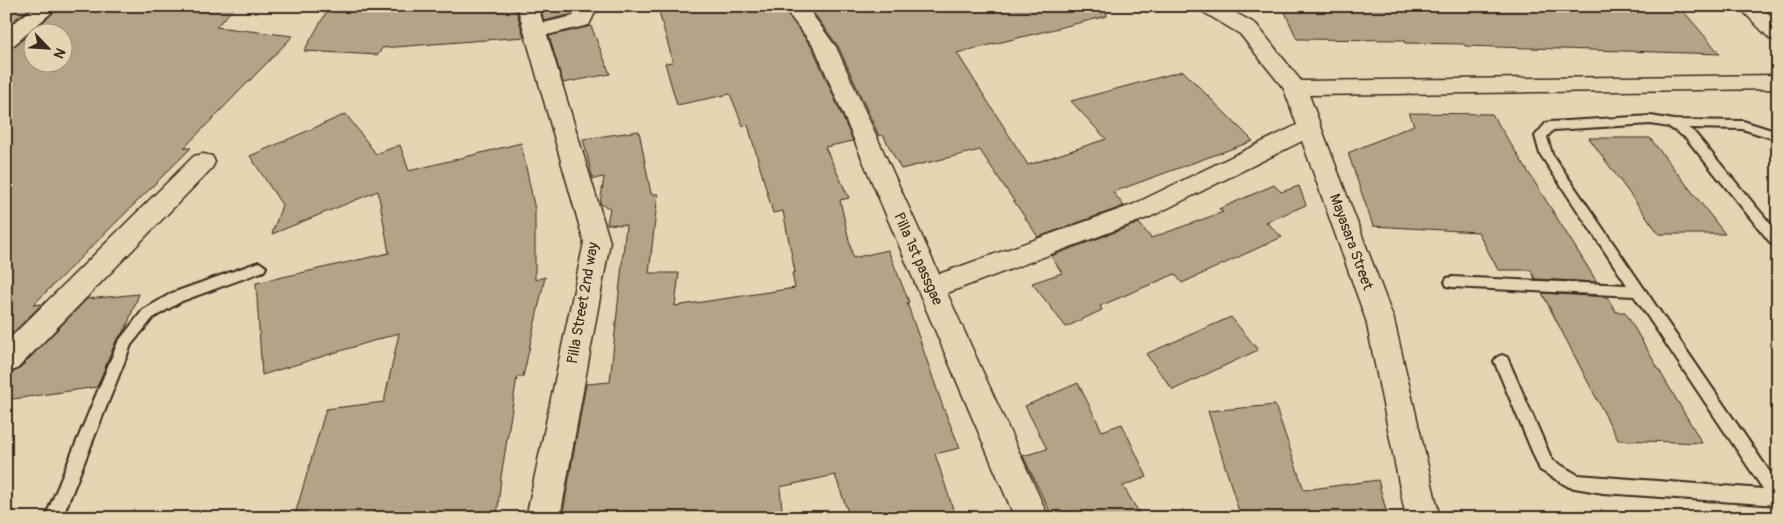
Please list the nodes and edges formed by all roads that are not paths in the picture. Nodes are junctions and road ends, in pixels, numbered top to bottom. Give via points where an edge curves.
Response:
1 (49, 6) edge
2 (588, 6) edge
3 (795, 6) edge
4 (1147, 6) edge
5 (1161, 6) edge
6 (1207, 6) edge
7 (1748, 6) edge
8 (530, 19) edge
9 (1778, 34) edge
10 (6, 40) edge
11 (1778, 82) edge
12 (1295, 88) junction
13 (1673, 124) junction
14 (1310, 128) junction
15 (1778, 136) edge
16 (203, 162) dead end
17 (1778, 243) edge
18 (259, 267) dead end
19 (1452, 282) dead end
20 (930, 288) junction
21 (1637, 291) junction
22 (6, 361) edge
23 (1502, 361) dead end
24 (1778, 498) edge
25 (53, 518) edge
26 (543, 518) edge
27 (1032, 518) edge
28 (1423, 518) edge

1 - 10 street
2 - 8 street via 581,20
3 - 20 street, Pilla 1st passgae via 826,47
4 - 5 lane
6 - 12 street, Mayasara Street via 1248,29
7 - 9 street
8 - 26 street, Pilla Street 2nd way via 597,242
11 - 12 street
12 - 14 street, Mayasara Street
13 - 15 lane via 1743,126
13 - 17 lane via 1690,134
13 - 21 lane via 1651,120 1550,126 1541,136 1546,154
14 - 20 street via 1141,211
14 - 28 street, Mayasara Street via 1380,320
16 - 22 street
18 - 25 lane via 176,297 142,321 125,342
19 - 21 lane
20 - 27 street, Pilla 1st passgae
21 - 24 lane
23 - 24 lane via 1546,465 1575,482

